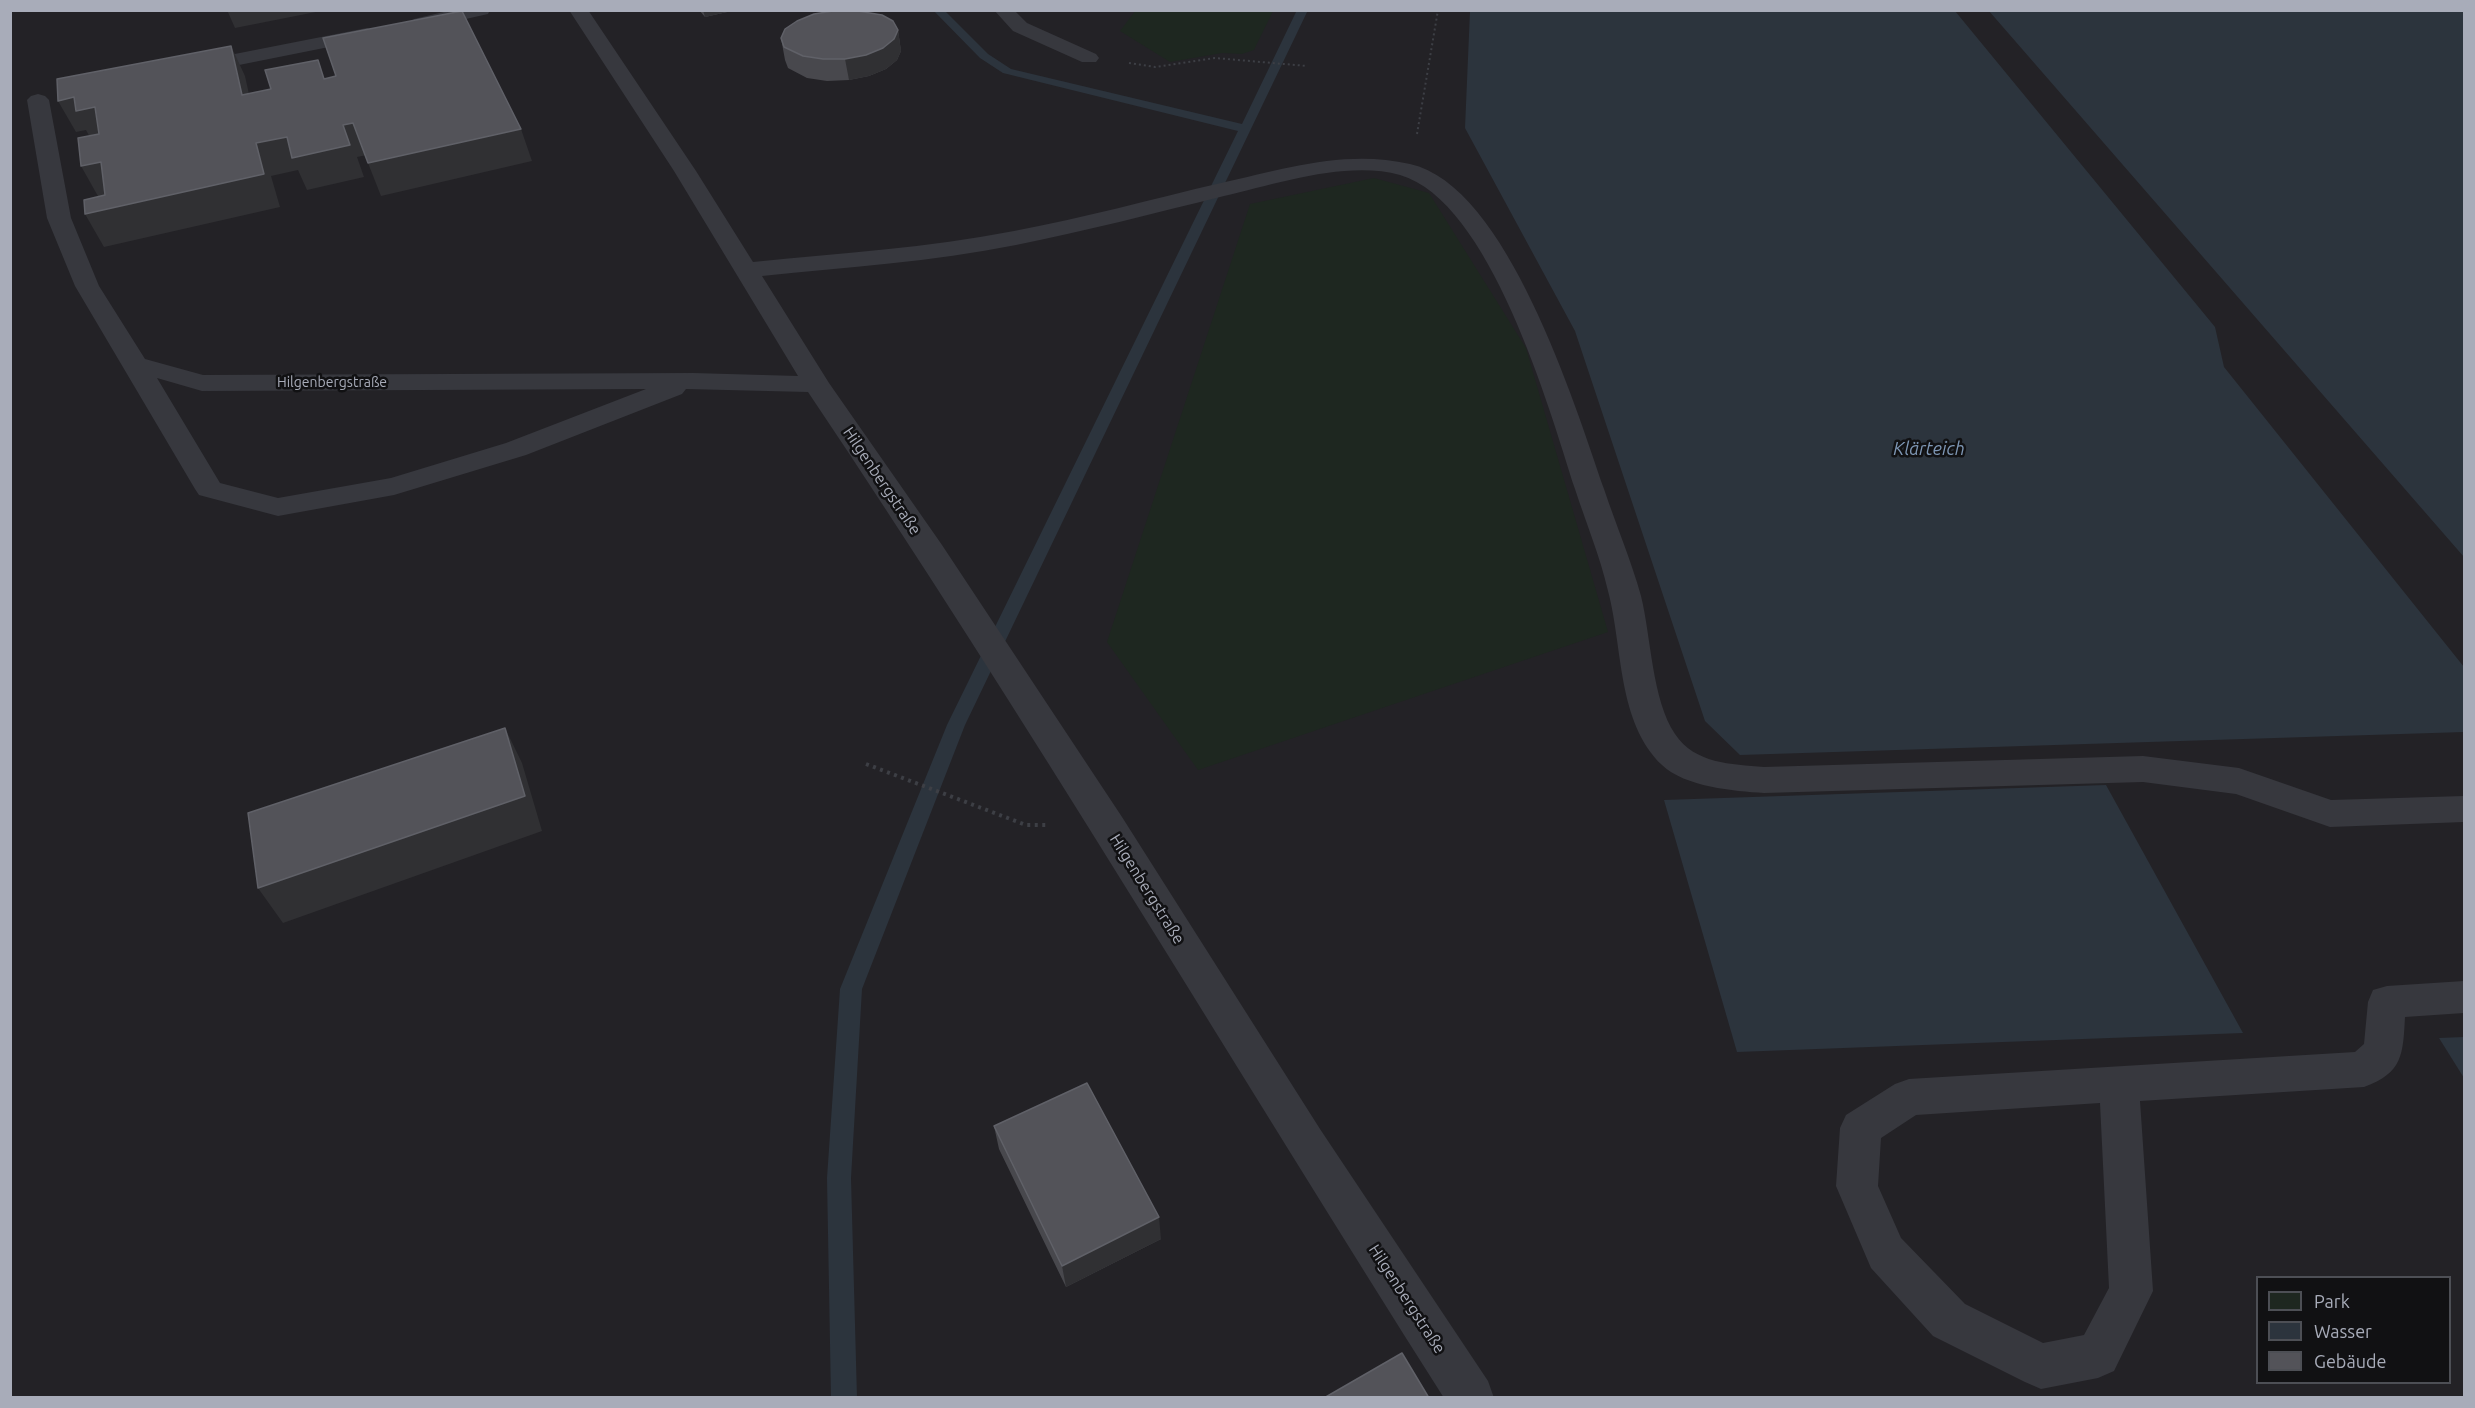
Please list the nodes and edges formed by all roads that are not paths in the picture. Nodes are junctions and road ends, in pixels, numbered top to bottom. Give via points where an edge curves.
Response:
1 (481, 10) edge
2 (578, 10) edge
3 (1004, 10) edge
4 (1089, 58) dead end
5 (178, 72) edge
6 (40, 97) dead end
7 (745, 270) junction
8 (135, 364) junction
9 (693, 381) junction
10 (816, 384) junction
11 (2464, 809) edge
12 (2464, 997) edge
13 (2119, 1084) junction
14 (1471, 1398) edge

1 - 5 lane
2 - 7 lane, Hilgenbergstraße via 685,171
3 - 4 lane via 1020,27
6 - 8 lane via 59,218 87,286
7 - 10 lane, Hilgenbergstraße
7 - 11 lane via 1014,239 1334,166 1382,165 1411,170 1448,192 1466,212 1511,286 1553,379 1625,595 1647,705 1660,739 1677,760 1718,776 1764,780 2143,769 2238,781 2330,814
8 - 9 lane, Hilgenbergstraße via 202,383
8 - 9 lane via 209,489 278,507 394,486 516,449
9 - 10 lane, Hilgenbergstraße
10 - 14 lane, Hilgenbergstraße via 931,552 1094,804 1311,1152
12 - 13 lane via 2387,1002 2383,1052 2364,1069
13 - 13 lane via 1909,1097 1861,1128 1857,1186 1886,1253 1949,1320 2040,1366 2098,1355 2131,1292

